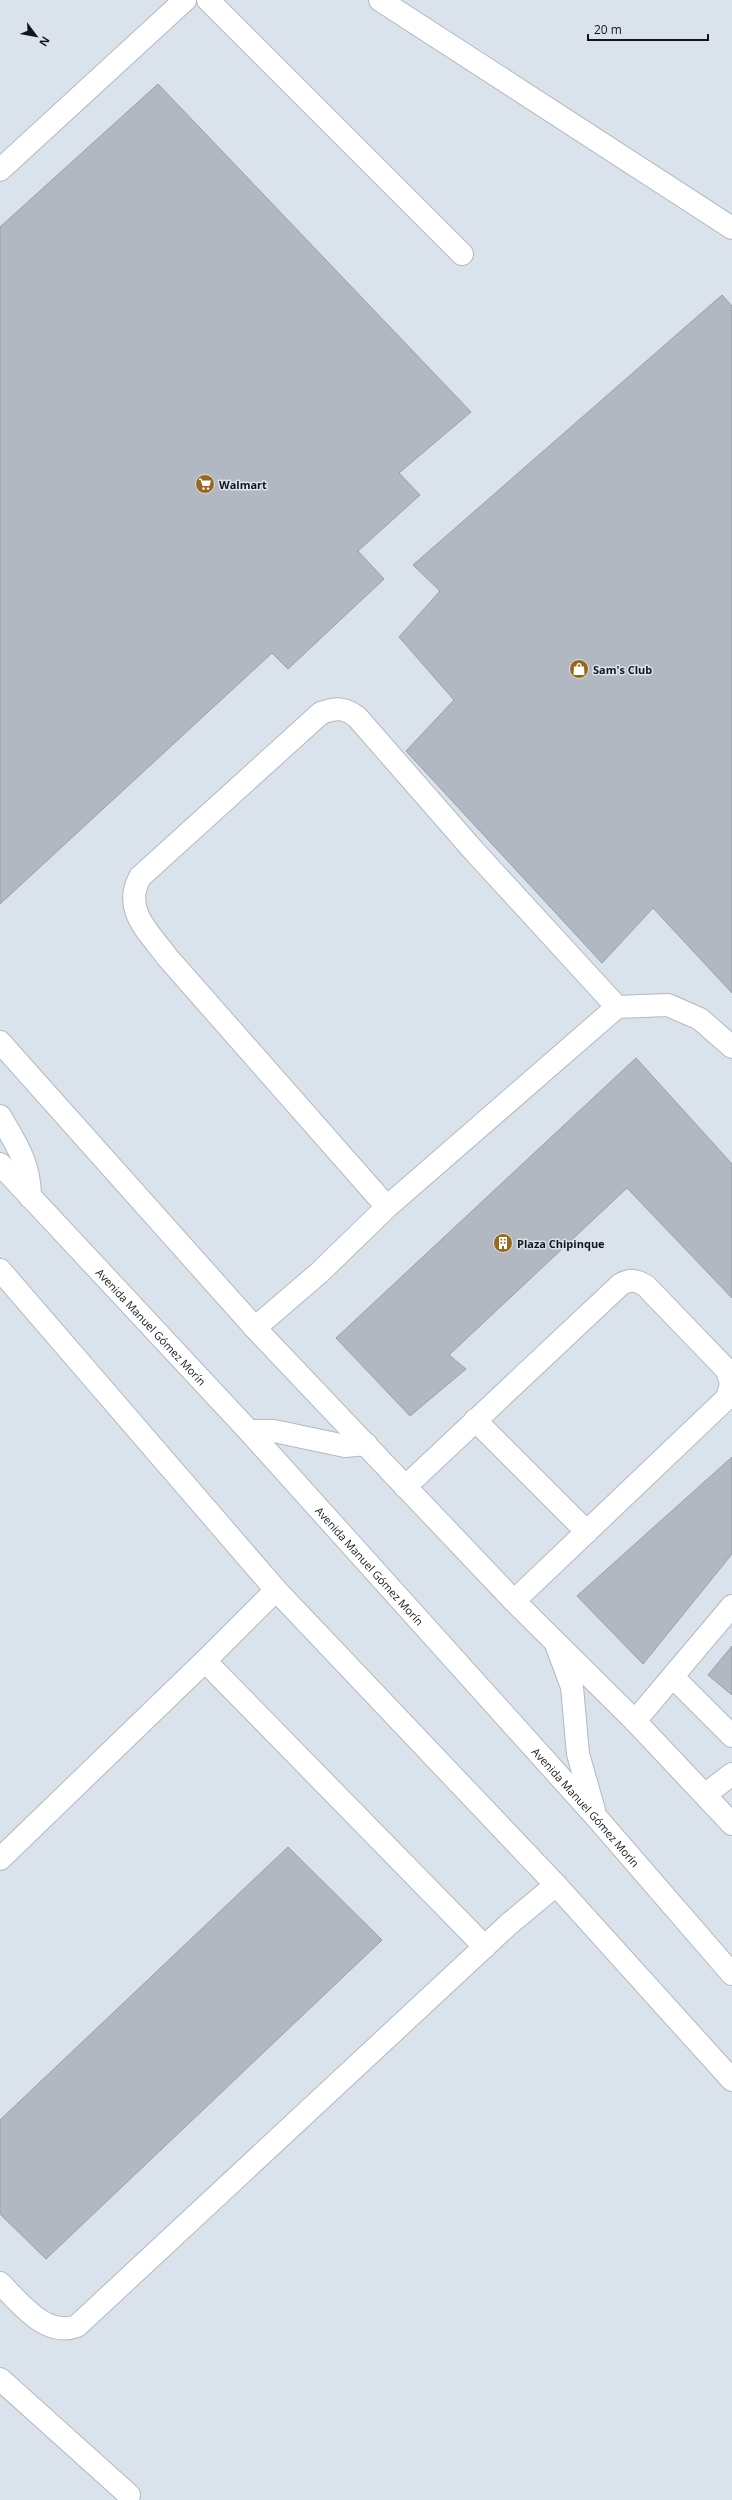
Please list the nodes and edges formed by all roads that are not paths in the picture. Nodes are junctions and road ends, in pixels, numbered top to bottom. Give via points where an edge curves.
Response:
1 (185, 0) edge
2 (208, 0) edge
3 (380, 0) edge
4 (0, 170) edge
5 (732, 228) edge
6 (462, 254) dead end
7 (617, 1007) junction
8 (0, 1042) edge
9 (732, 1047) edge
10 (0, 1116) edge
11 (0, 1164) edge
12 (30, 1196) junction
13 (387, 1207) junction
14 (0, 1270) edge
15 (255, 1328) junction
16 (475, 1420) junction
17 (249, 1431) junction
18 (366, 1444) junction
19 (405, 1487) junction
20 (587, 1532) junction
21 (276, 1590) junction
22 (514, 1601) junction
23 (732, 1606) edge
24 (556, 1644) junction
25 (205, 1661) junction
26 (673, 1677) junction
27 (635, 1721) junction
28 (732, 1736) edge
29 (732, 1774) edge
30 (706, 1794) junction
31 (597, 1818) junction
32 (732, 1824) edge
33 (0, 1859) edge
34 (556, 1884) junction
35 (485, 1947) junction
36 (732, 1974) edge
37 (732, 2080) edge
38 (0, 2283) edge
39 (0, 2378) edge
40 (129, 2495) dead end

1 - 4 main road
2 - 6 main road
3 - 5 main road
7 - 9 main road via 668,1005 700,1019
7 - 13 main road
7 - 13 main road via 474,851 357,717 340,708 321,713 140,877 132,897 139,919 168,958
8 - 15 main road
10 - 12 main road via 25,1162 30,1178
11 - 12 main road, Avenida Manuel Gómez Morín
12 - 17 main road, Avenida Manuel Gómez Morín
13 - 15 main road via 319,1273
14 - 21 main road
15 - 18 main road
16 - 19 main road
16 - 20 main road
16 - 20 main road via 621,1284 630,1280 646,1286 726,1368 731,1379 731,1389 718,1408
17 - 18 main road via 274,1431 345,1446
17 - 31 main road, Avenida Manuel Gómez Morín
18 - 19 main road
19 - 22 main road
20 - 22 main road
21 - 25 main road
21 - 34 main road
22 - 24 main road
23 - 26 main road
24 - 27 main road
24 - 31 main road via 572,1687 578,1754
25 - 33 main road
25 - 35 main road
26 - 27 main road
26 - 28 main road
27 - 30 main road
29 - 30 main road
30 - 32 main road
31 - 36 main road, Avenida Manuel Gómez Morín
34 - 35 main road
34 - 37 main road
35 - 38 main road via 77,2326 69,2330 48,2326
39 - 40 main road

